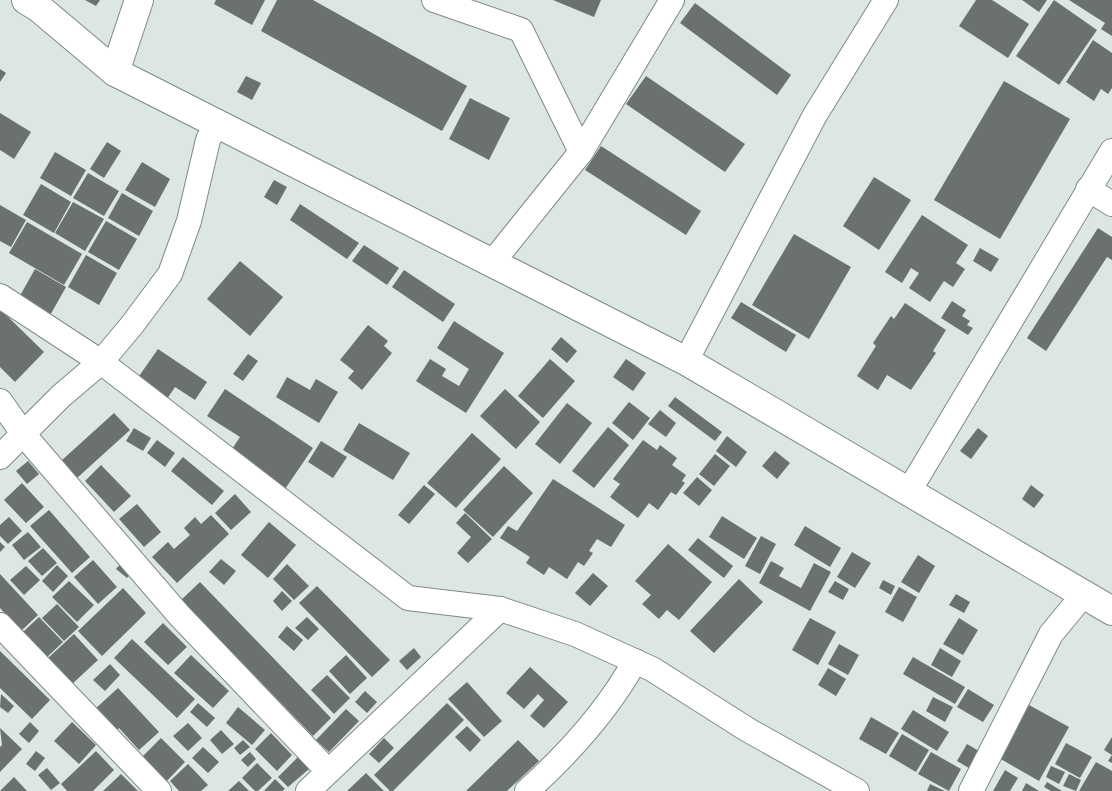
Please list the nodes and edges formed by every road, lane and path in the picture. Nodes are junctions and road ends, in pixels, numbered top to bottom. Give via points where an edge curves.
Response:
1 (26, 0) edge
2 (139, 0) edge
3 (434, 0) edge
4 (672, 0) edge
5 (886, 0) edge
6 (115, 72) junction
7 (217, 122) junction
8 (1112, 151) edge
9 (581, 152) junction
10 (1088, 189) junction
11 (1112, 204) edge
12 (491, 264) junction
13 (0, 296) edge
14 (686, 361) junction
15 (101, 362) junction
16 (0, 401) edge
17 (24, 435) junction
18 (0, 457) edge
19 (908, 491) junction
20 (1084, 594) junction
21 (500, 610) junction
22 (1112, 611) edge
23 (0, 625) edge
24 (635, 661) junction
25 (328, 771) junction
26 (159, 791) edge
27 (308, 791) edge
28 (528, 791) edge
29 (857, 791) edge
30 (971, 791) edge

1 - 6 street
2 - 6 street
3 - 9 street via 521,30
4 - 9 street
5 - 14 street via 815,115
6 - 7 street
7 - 12 street
7 - 15 street via 208,140 188,221 170,274
8 - 10 street
9 - 12 street
10 - 11 street
10 - 19 street
12 - 14 street
13 - 15 street
14 - 19 street
15 - 17 street via 61,396
15 - 21 street via 408,598
16 - 17 street
17 - 18 street
17 - 25 street via 179,615
19 - 20 street
20 - 22 street
20 - 30 street via 1052,634
21 - 24 street via 575,634
21 - 25 street
23 - 26 street
24 - 28 street via 620,689 558,762
24 - 29 street
25 - 27 street

